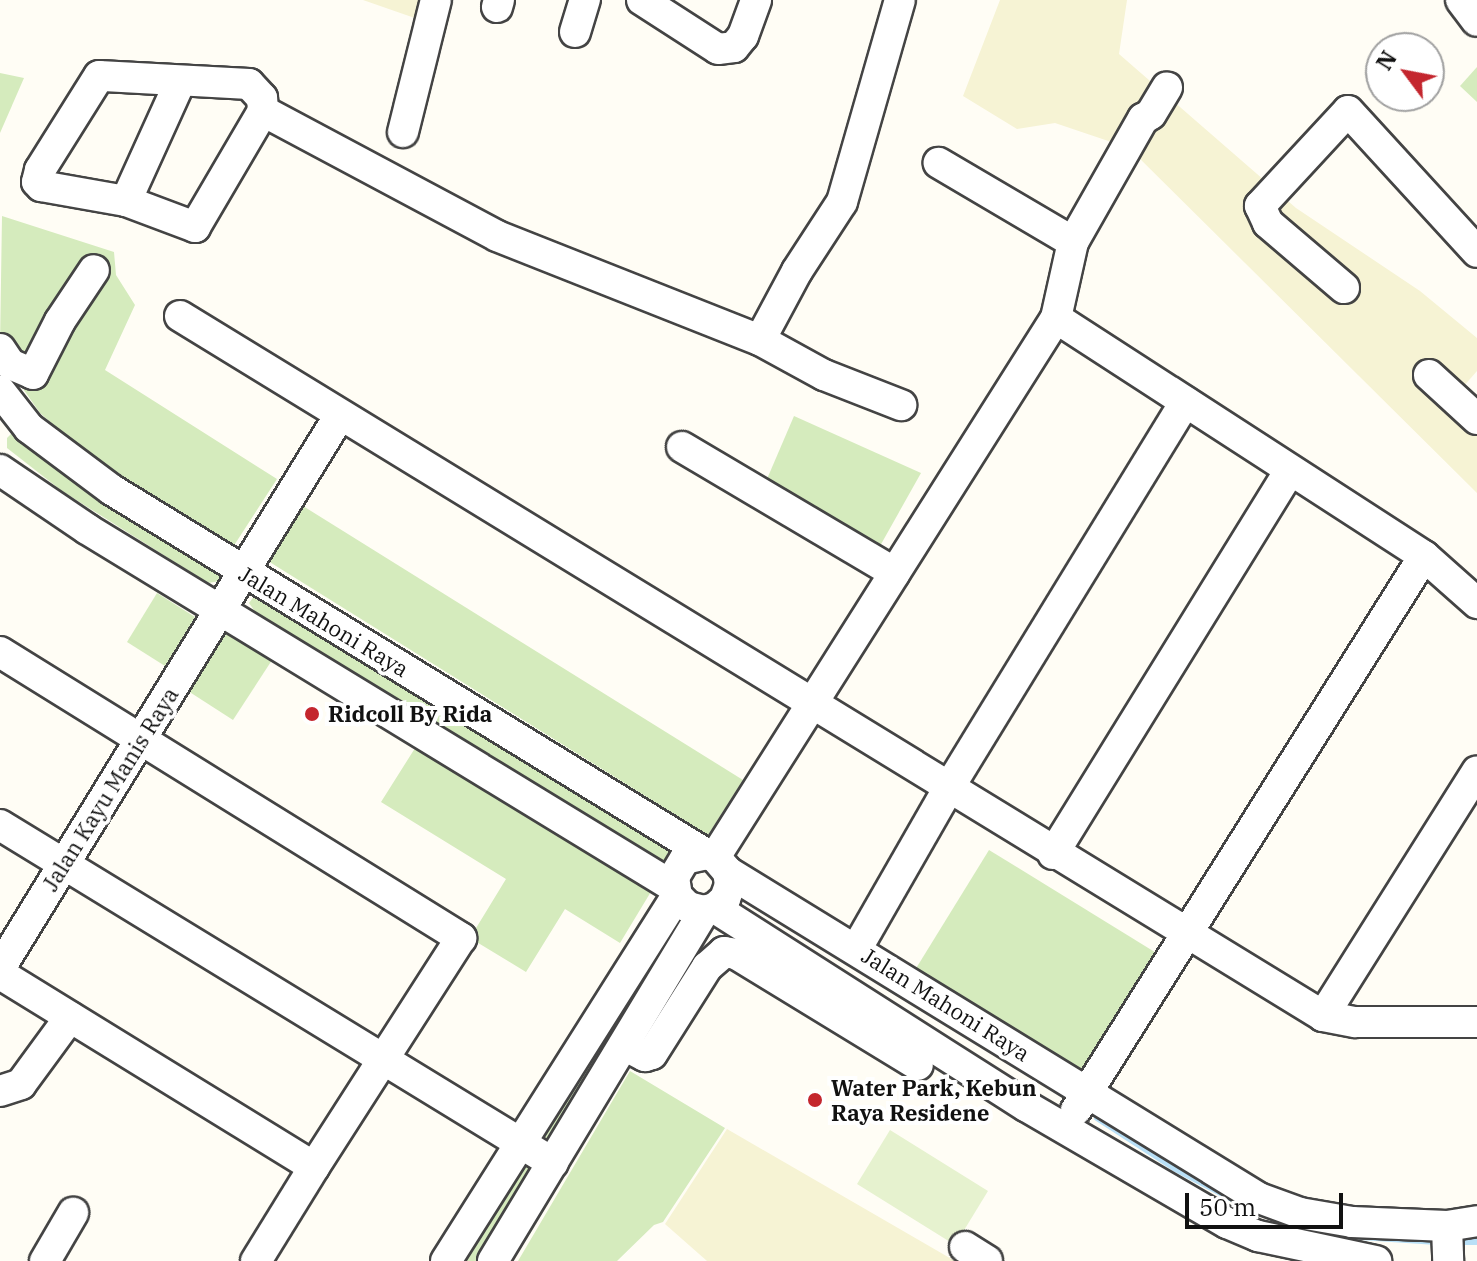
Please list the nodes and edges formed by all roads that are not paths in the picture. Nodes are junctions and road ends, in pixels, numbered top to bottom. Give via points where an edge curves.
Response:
1 (436, 0) edge
2 (585, 0) edge
3 (642, 0) edge
4 (756, 0) edge
5 (900, 0) edge
6 (1461, 0) edge
7 (1477, 21) edge
8 (575, 32) dead end
9 (180, 82) junction
10 (1167, 87) dead end
11 (263, 111) junction
12 (403, 132) dead end
13 (939, 163) dead end
14 (126, 201) junction
15 (1073, 242) junction
16 (1477, 252) edge
17 (94, 270) dead end
18 (1344, 288) dead end
19 (180, 316) dead end
20 (1056, 318) junction
21 (760, 340) junction
22 (0, 349) edge
23 (1429, 375) dead end
24 (1, 397) edge
25 (1185, 402) junction
26 (901, 405) dead end
27 (340, 415) junction
28 (1477, 419) edge
29 (682, 447) dead end
30 (0, 470) edge
31 (1290, 471) junction
32 (1424, 556) junction
33 (244, 572) junction
34 (895, 573) junction
35 (1477, 603) edge
36 (220, 610) junction
37 (0, 652) edge
38 (812, 706) junction
39 (141, 741) junction
40 (1477, 771) edge
41 (948, 789) junction
42 (0, 825) edge
43 (1053, 854) junction
44 (716, 861) junction
45 (63, 864) junction
46 (676, 892) junction
47 (709, 909) junction
48 (1188, 936) junction
49 (857, 948) junction
50 (0, 971) edge
51 (1323, 1016) junction
52 (70, 1017) junction
53 (1475, 1020) edge
54 (891, 1035) junction
55 (624, 1045) junction
56 (381, 1060) junction
57 (918, 1065) dead end
58 (0, 1091) edge
59 (1075, 1111) junction
60 (520, 1143) junction
61 (553, 1163) junction
62 (314, 1167) junction
63 (73, 1213) dead end
64 (1477, 1221) edge
65 (1447, 1244) edge
66 (45, 1261) edge
67 (256, 1261) edge
68 (446, 1261) edge
69 (493, 1261) edge
70 (1376, 1261) edge

1 - 12 street
2 - 8 street
3 - 4 street via 718,49 734,47 743,36
5 - 21 street via 842,202
6 - 7 street
9 - 11 street via 249,84 262,98
9 - 14 street
9 - 14 street via 99,76 38,176 41,186
10 - 15 street
11 - 14 street via 195,227
11 - 21 street via 497,236
13 - 15 street
15 - 20 street
16 - 18 street via 1348,111 1260,206 1268,223
17 - 22 street via 33,374 10,364
19 - 27 street
20 - 25 street
20 - 34 street
21 - 26 street via 824,375
23 - 28 street
24 - 33 street, Jalan Mahoni Raya via 29,428 112,490
25 - 31 street
25 - 41 street
27 - 33 street, Jalan Kayu Manis Raya
27 - 38 street
29 - 34 street
30 - 36 street, Jalan Mahoni Raya
31 - 32 street
31 - 43 street
32 - 35 street
32 - 48 street
33 - 36 street, Jalan Kayu Manis Raya
33 - 44 street, Jalan Mahoni Raya
34 - 38 street
36 - 39 street, Jalan Kayu Manis Raya
36 - 46 street, Jalan Mahoni Raya
37 - 39 street
38 - 41 street
38 - 44 street
39 - 45 street, Jalan Kayu Manis Raya
39 - 56 street via 461,938
40 - 51 street
41 - 43 street
41 - 49 street
42 - 45 street
43 - 48 street
44 - 46 street via 685,859 678,867
44 - 47 street via 730,885 725,899
44 - 49 street, Jalan Mahoni Raya
45 - 50 street, Jalan Kayu Manis Raya
45 - 56 street
46 - 47 street via 688,907
46 - 60 street
47 - 54 street, Jalan Mahoni Raya
47 - 55 street
48 - 51 street
48 - 59 street
49 - 59 street, Jalan Mahoni Raya
50 - 52 street
51 - 53 street via 1355,1022
52 - 58 street via 21,1084
52 - 62 street
54 - 55 street via 724,952 707,967 652,1054 645,1056
54 - 57 street
54 - 59 street, Jalan Mahoni Raya
55 - 61 street
56 - 60 street
56 - 62 street
59 - 65 street, Jalan Mahoni Raya via 1273,1204
59 - 70 street, Jalan Mahoni Raya via 1227,1223 1258,1236
60 - 61 street
60 - 68 street
61 - 69 street
62 - 67 street
63 - 66 street
64 - 65 street, Jalan Mahoni Raya

